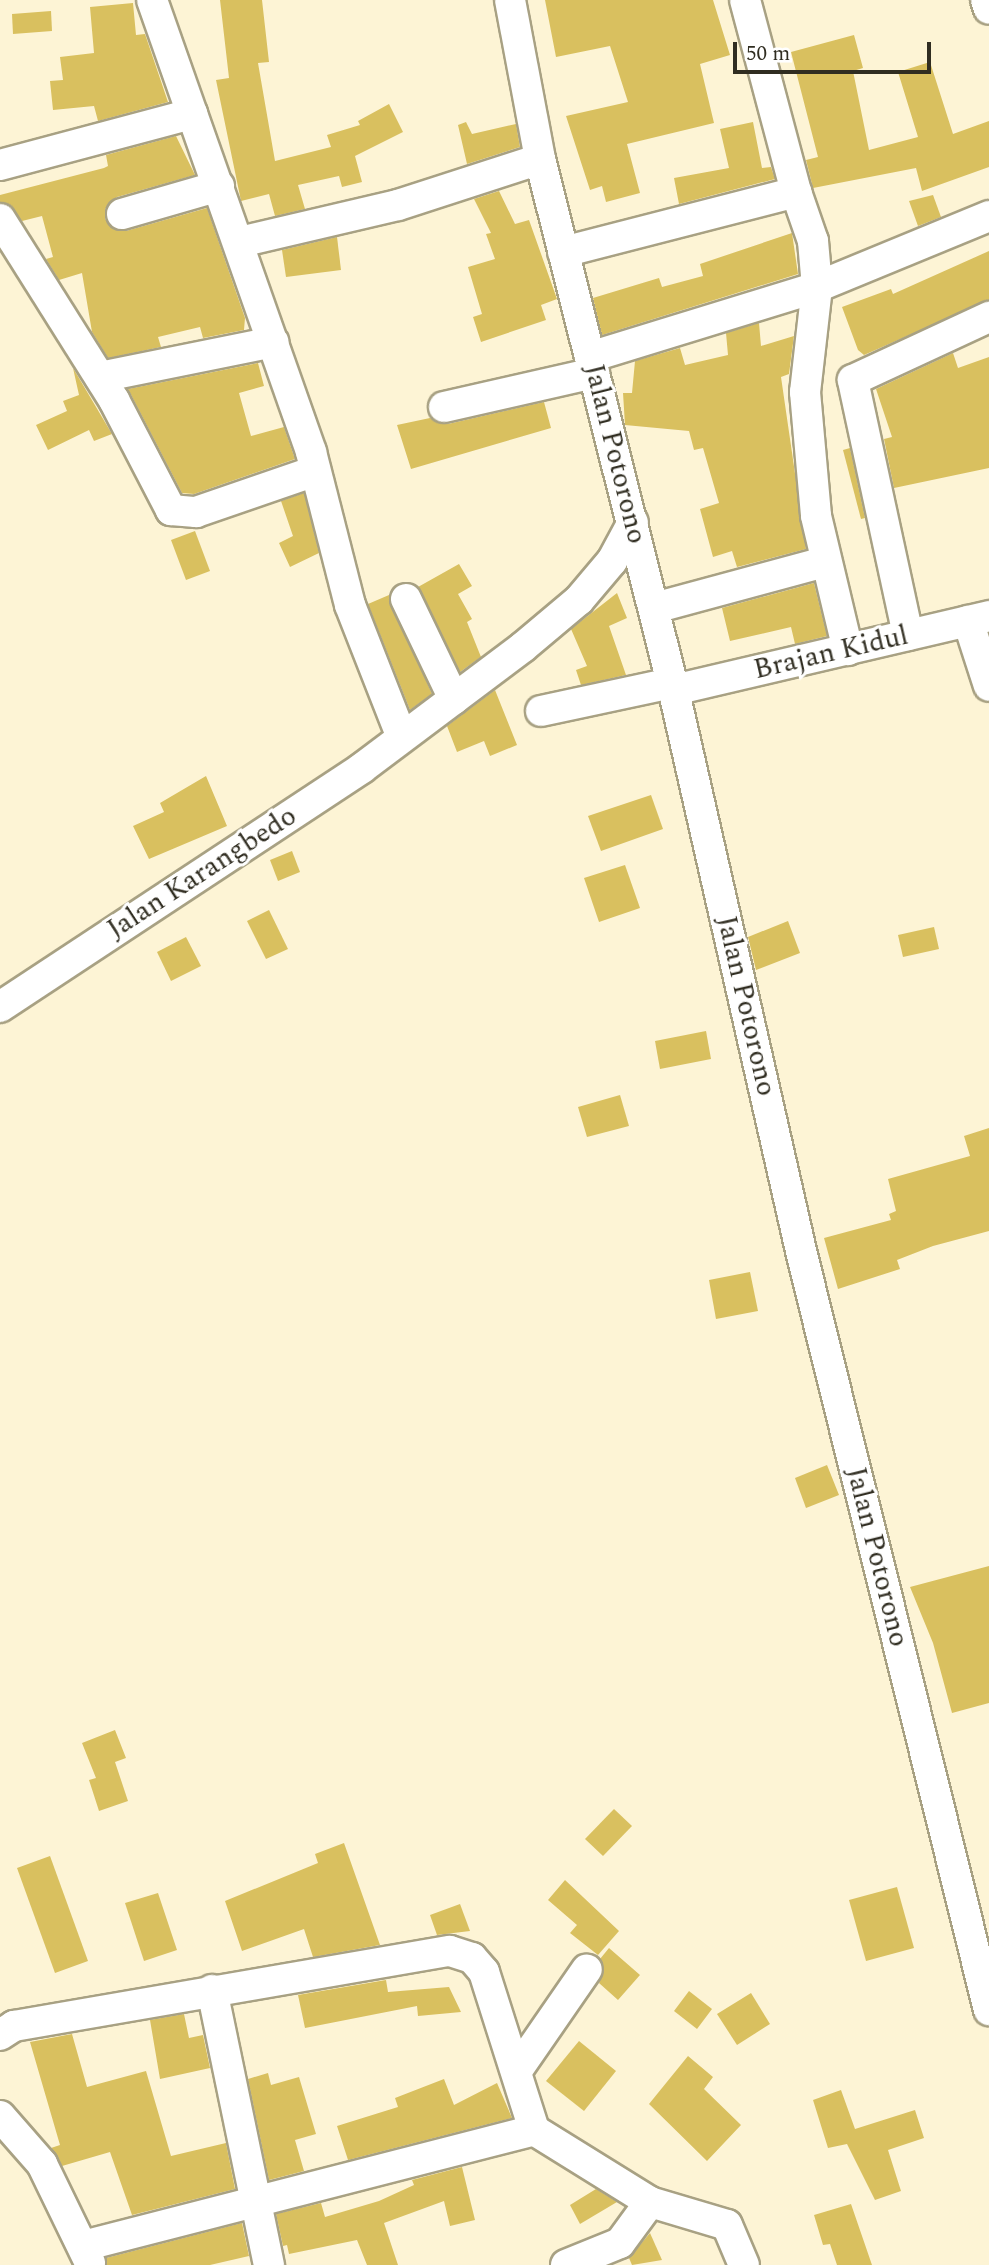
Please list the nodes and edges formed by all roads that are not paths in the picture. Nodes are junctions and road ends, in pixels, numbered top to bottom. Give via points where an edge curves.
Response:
1 (152, 0) edge
2 (510, 0) edge
3 (745, 0) edge
4 (986, 0) edge
5 (989, 9) edge
6 (192, 114) junction
7 (540, 159) junction
8 (0, 165) edge
9 (219, 186) junction
10 (796, 192) junction
11 (122, 214) dead end
12 (989, 216) edge
13 (0, 219) edge
14 (240, 242) junction
15 (563, 252) junction
16 (817, 287) junction
17 (989, 317) edge
18 (274, 341) junction
19 (592, 365) junction
20 (100, 377) junction
21 (444, 407) dead end
22 (315, 471) junction
23 (633, 522) junction
24 (824, 562) junction
25 (406, 598) dead end
26 (654, 608) junction
27 (979, 619) edge
28 (908, 635) junction
29 (848, 650) junction
30 (673, 686) junction
31 (989, 687) edge
32 (454, 699) junction
33 (541, 711) dead end
34 (401, 736) junction
35 (0, 1007) edge
36 (587, 1969) dead end
37 (212, 1990) junction
38 (989, 2010) edge
39 (0, 2035) edge
40 (517, 2069) junction
41 (0, 2116) edge
42 (534, 2130) junction
43 (650, 2202) junction
44 (259, 2204) junction
45 (87, 2256) edge
46 (269, 2265) edge
47 (566, 2265) edge
48 (744, 2265) edge

1 - 6 street
2 - 7 street, Jalan Potorono
3 - 10 street
4 - 5 street
6 - 8 street
6 - 9 street
7 - 14 street via 398,205
7 - 15 street, Jalan Potorono
9 - 11 street
9 - 14 street
10 - 15 street
10 - 16 street via 813,241
12 - 16 street
13 - 20 street
14 - 18 street
15 - 19 street, Jalan Potorono
16 - 19 street
16 - 24 street via 805,392
17 - 28 street via 853,380
18 - 20 street
18 - 22 street
19 - 21 street
19 - 23 street, Jalan Potorono
20 - 22 street via 171,510 196,512
22 - 34 street via 349,605
23 - 26 street, Jalan Potorono
23 - 32 street, Jalan Karangbedo via 612,561 579,600
24 - 26 street
24 - 29 street
25 - 32 street
26 - 30 street, Jalan Potorono
27 - 28 street, Brajan Kidul
27 - 31 street
28 - 29 street, Brajan Kidul
29 - 30 street, Brajan Kidul
30 - 33 street, Brajan Kidul
30 - 38 street, Jalan Potorono via 805,1267
32 - 34 street, Jalan Karangbedo
34 - 35 street, Jalan Karangbedo via 362,768
36 - 40 street
37 - 39 street via 14,2026
37 - 40 street via 450,1951 472,1958 484,1972
37 - 44 street
40 - 42 street
41 - 45 street via 42,2164
42 - 43 street
42 - 44 street
43 - 47 street via 620,2243
43 - 48 street via 727,2225
44 - 45 street
44 - 46 street

